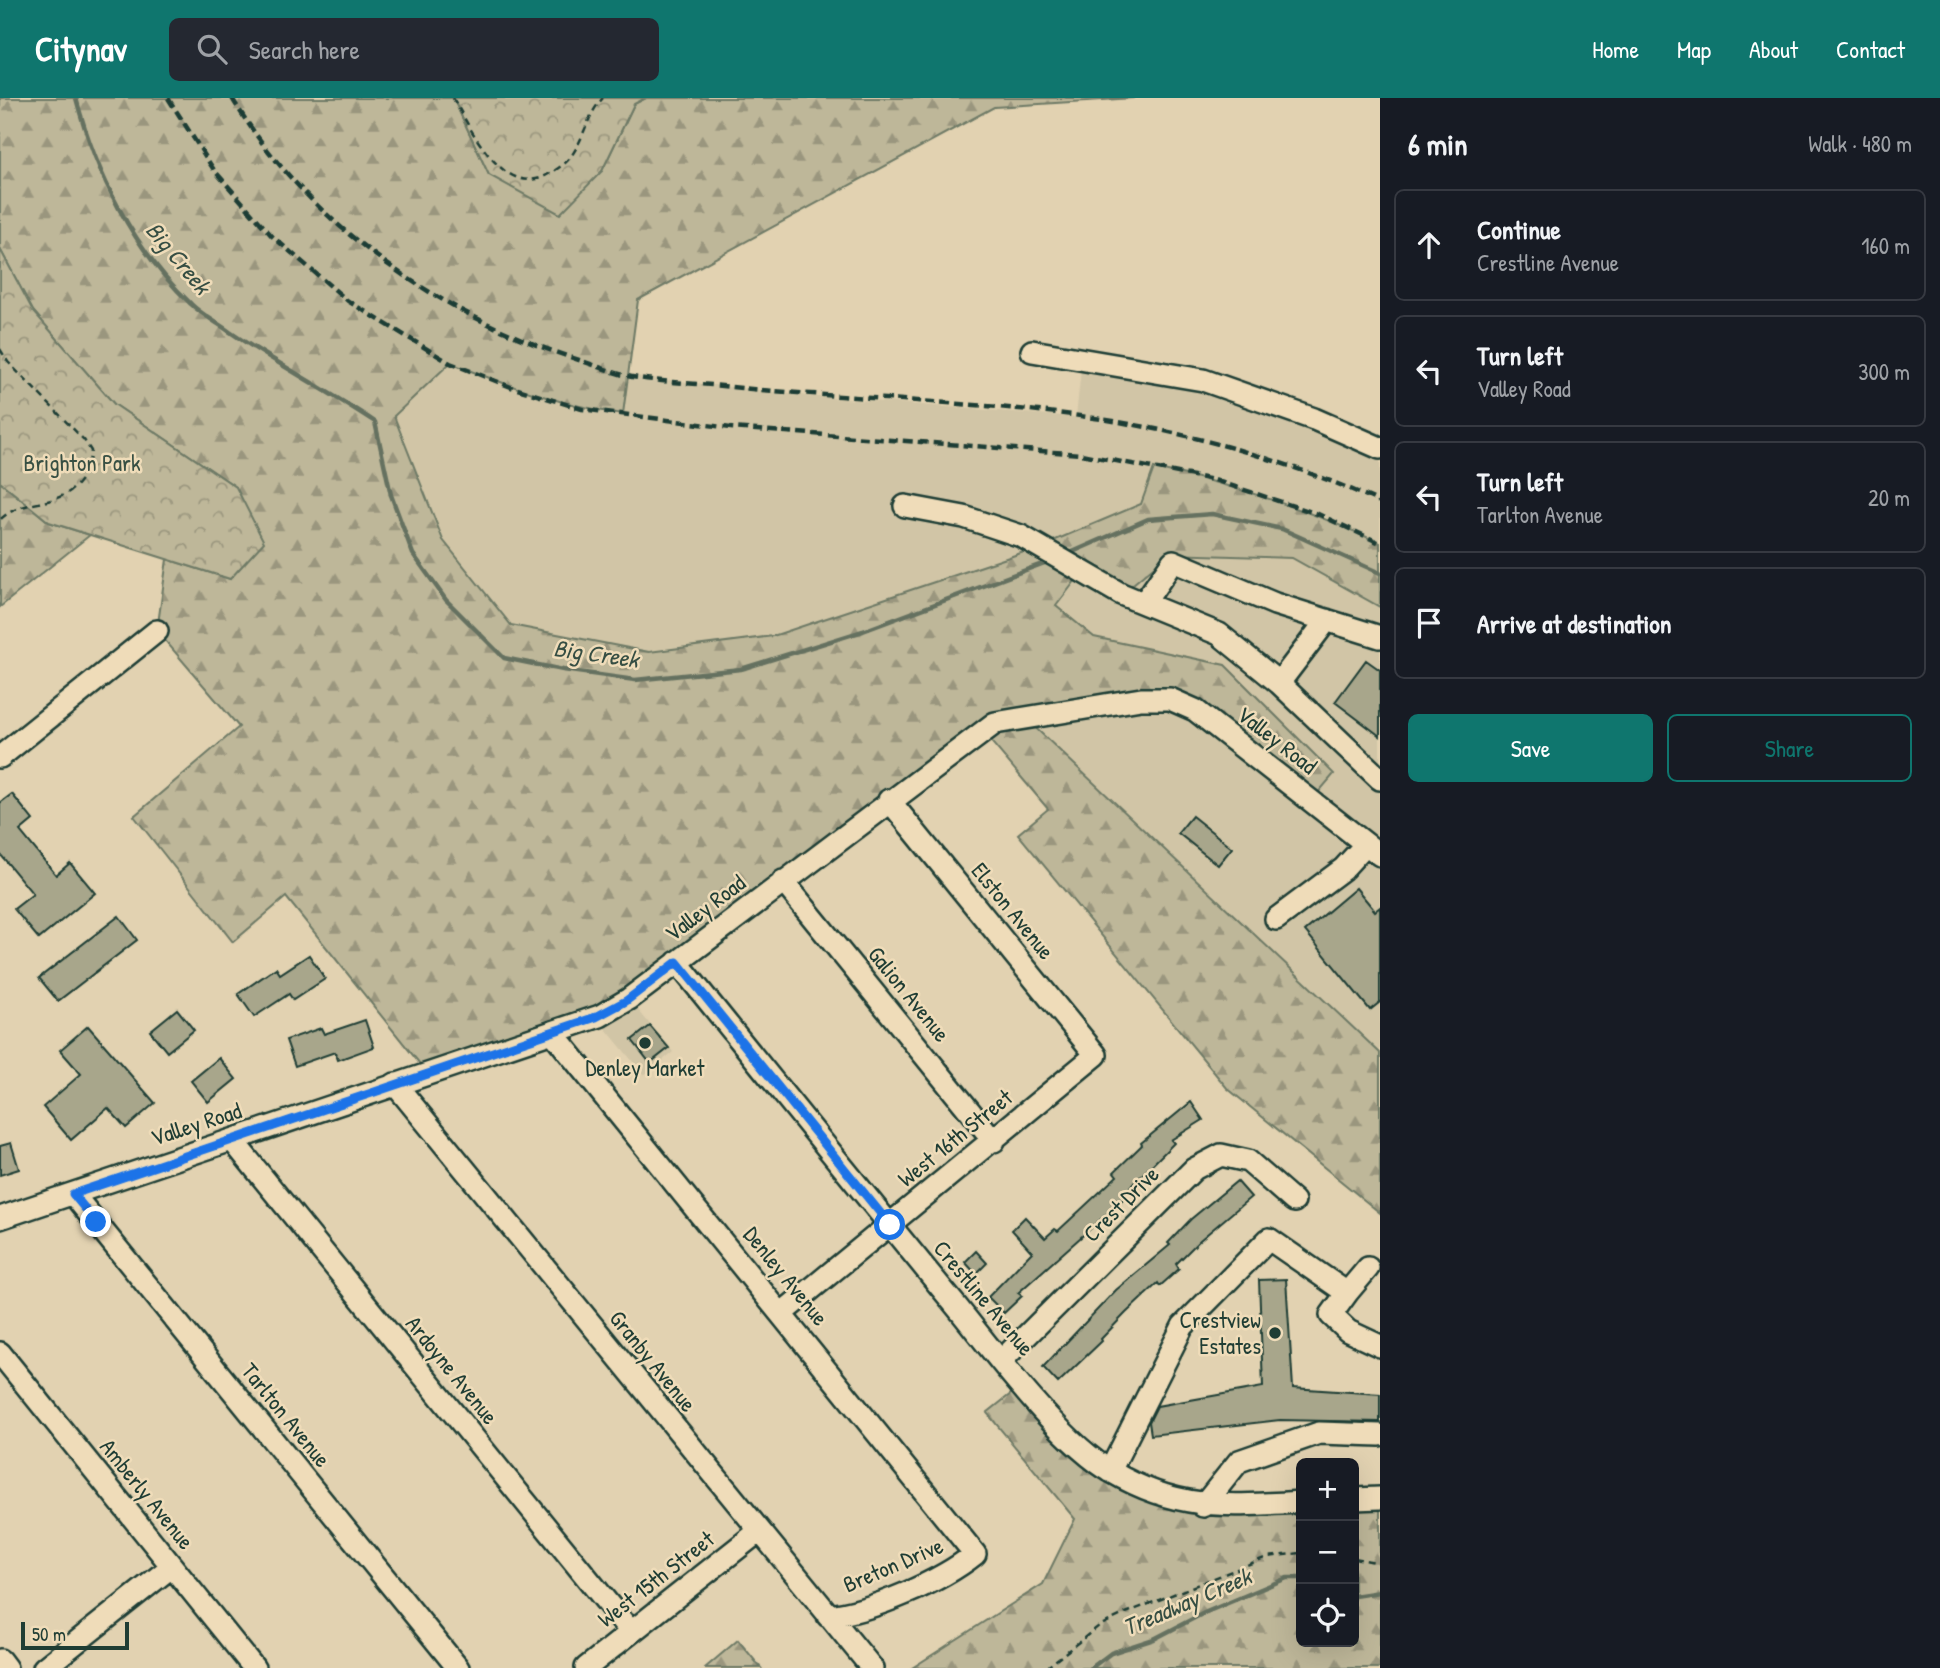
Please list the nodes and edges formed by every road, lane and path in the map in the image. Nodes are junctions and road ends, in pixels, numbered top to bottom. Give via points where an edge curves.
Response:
1 (453, 98) edge
2 (603, 98) edge
3 (0, 349) edge
4 (1032, 351) dead end
5 (1380, 449) edge
6 (905, 506) dead end
7 (0, 520) edge
8 (1144, 603) junction
9 (1327, 620) junction
10 (157, 631) dead end
11 (1380, 637) edge
12 (1279, 683) junction
13 (0, 757) edge
14 (1380, 779) edge
15 (889, 800) junction
16 (1374, 845) edge
17 (783, 881) junction
18 (1276, 919) dead end
19 (677, 962) junction
20 (553, 1033) junction
21 (1096, 1055) joint
22 (396, 1084) junction
23 (233, 1140) junction
24 (994, 1141) junction
25 (73, 1194) junction
26 (1294, 1201) dead end
27 (0, 1218) edge
28 (890, 1225) junction
29 (1368, 1268) dead end
30 (1347, 1293) junction
31 (782, 1313) junction
32 (1380, 1346) edge
33 (0, 1353) edge
34 (1001, 1361) junction
35 (1380, 1435) edge
36 (1110, 1471) junction
37 (1380, 1498) edge
38 (1359, 1499) edge
39 (1296, 1502) edge
40 (1203, 1506) junction
41 (758, 1532) junction
42 (975, 1554) joint
43 (1296, 1554) edge
44 (1359, 1559) edge
45 (1380, 1563) edge
46 (171, 1567) junction
47 (828, 1616) junction
48 (631, 1632) junction
49 (0, 1660) edge
50 (6, 1668) edge
51 (44, 1668) edge
52 (254, 1668) edge
53 (458, 1668) edge
54 (586, 1668) edge
55 (872, 1668) edge
56 (1046, 1668) edge

1 - 2 path via 500,168 513,177 531,180 546,176 572,157 584,125
3 - 7 path via 91,451 82,477 67,494
4 - 5 street via 1203,380 1314,419
6 - 8 street via 964,517 1021,536
8 - 9 street via 1173,561 1275,604
8 - 12 street via 1219,635
9 - 11 street
9 - 12 street
10 - 13 street
12 - 14 street
15 - 16 street, Valley Road via 995,723 1141,699 1170,699 1195,710
15 - 17 street, Valley Road
15 - 21 street, Elston Avenue
16 - 18 street
17 - 19 street, Valley Road
17 - 24 street, Galion Avenue
19 - 20 street, Valley Road via 600,1016
19 - 28 street, Crestline Avenue
20 - 22 street, Valley Road
20 - 31 street, Denley Avenue
21 - 24 street, West 16th Street
22 - 23 street, Valley Road
22 - 41 street, Granby Avenue
23 - 25 street, Valley Road
23 - 48 street, Ardoyne Avenue
24 - 28 street, West 16th Street
25 - 27 street, Valley Road
25 - 53 street, Tarlton Avenue
26 - 34 street, Crest Drive via 1248,1161 1221,1155 1194,1169
28 - 31 street, West 16th Street
28 - 34 street, Crestline Avenue
29 - 30 street
30 - 32 street via 1331,1315 1348,1331
30 - 36 street via 1269,1239 1183,1326
31 - 42 street, Denley Avenue
33 - 46 street, Amberly Avenue
34 - 36 street, Crestline Avenue via 1066,1434
35 - 40 street via 1319,1433 1239,1461
36 - 40 street, Crestline Avenue via 1171,1498
37 - 38 street
39 - 40 street, Crestline Avenue
41 - 47 street, Granby Avenue
41 - 48 street, West 15th Street
42 - 47 street, Breton Drive via 940,1577 848,1614
43 - 56 path via 1268,1557 1126,1613 1099,1626
44 - 45 path
46 - 51 street
46 - 52 street, Amberly Avenue
47 - 55 street, Granby Avenue
48 - 54 street, West 15th Street
49 - 50 street

